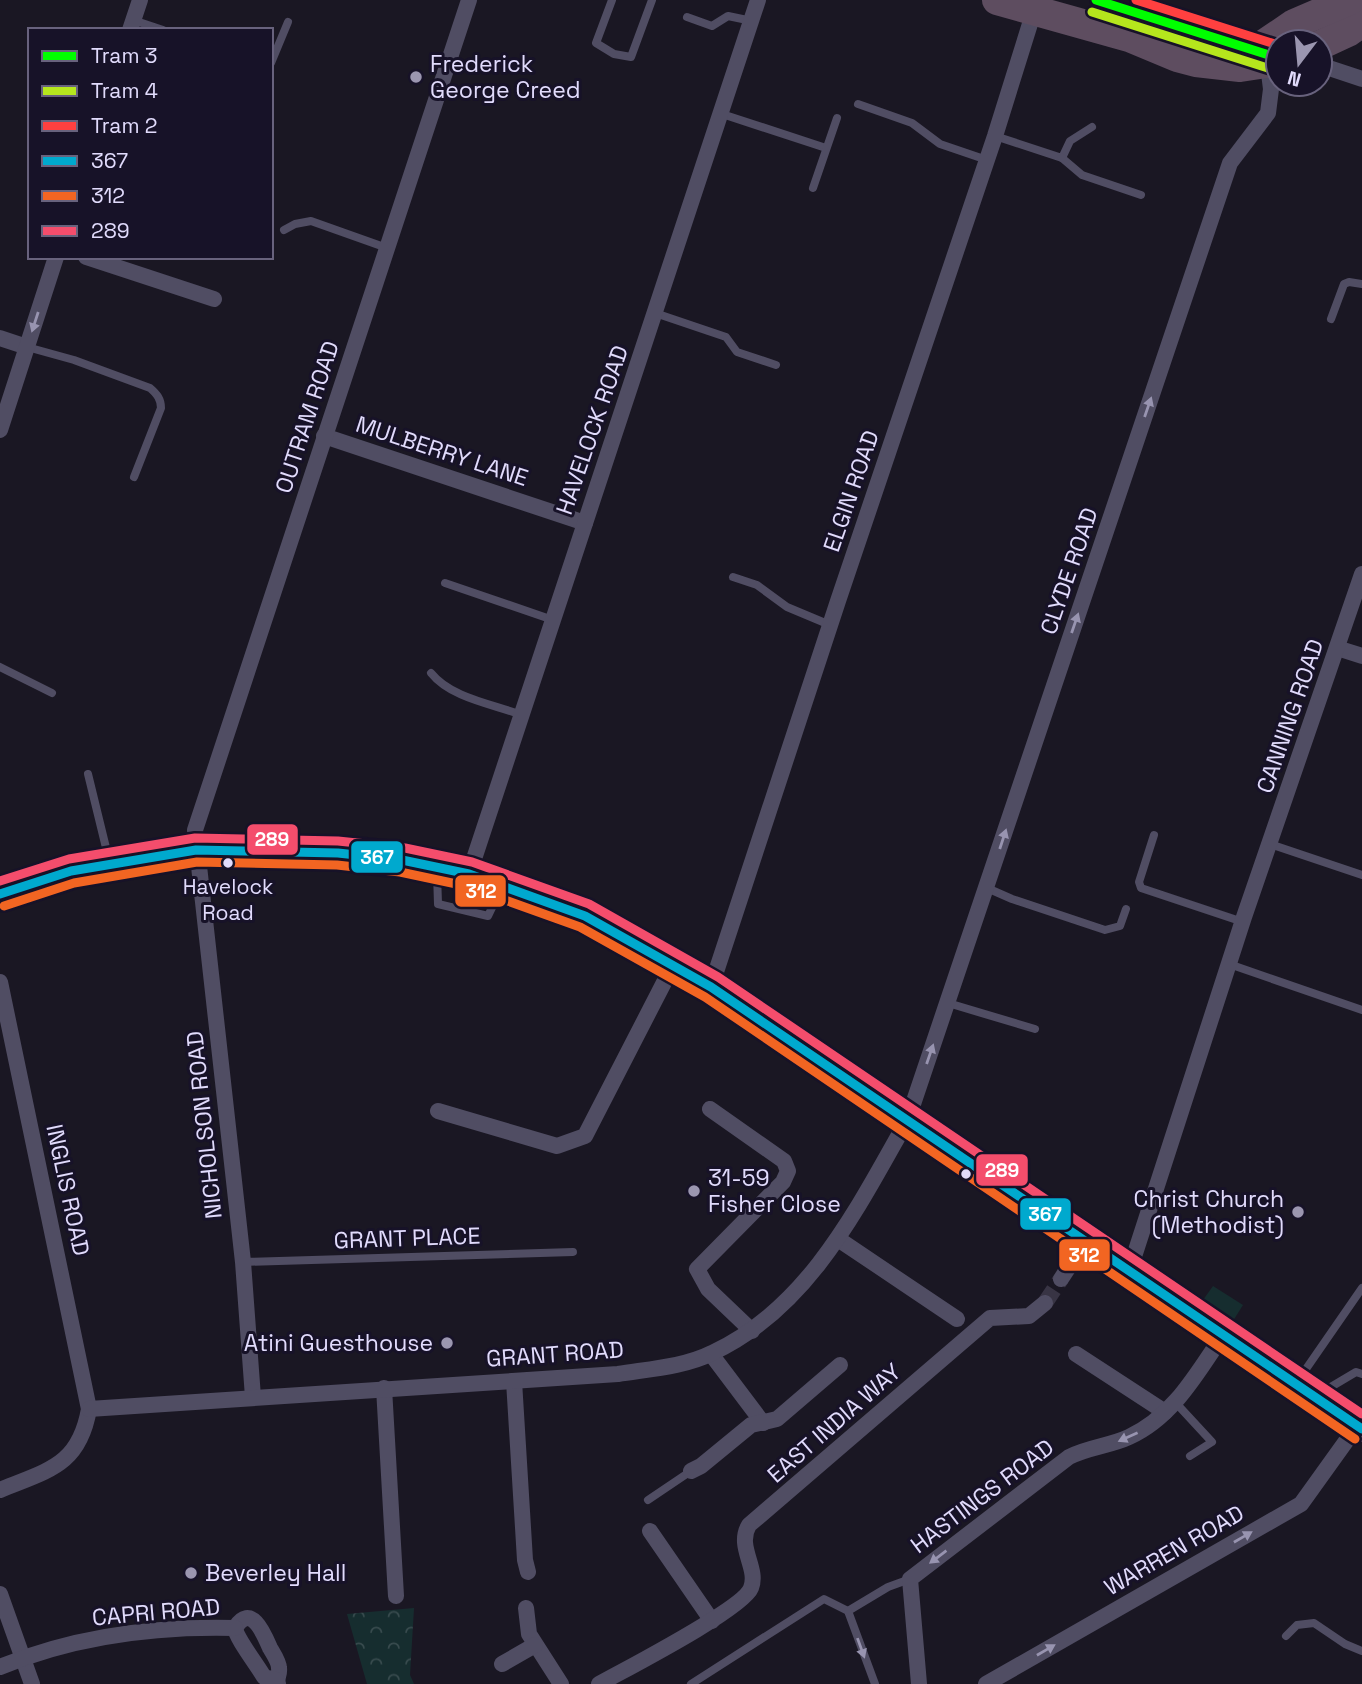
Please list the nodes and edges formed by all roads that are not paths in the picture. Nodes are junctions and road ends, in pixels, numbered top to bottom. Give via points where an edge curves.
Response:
1 (140, 0) edge
2 (469, 0) edge
3 (612, 0) edge
4 (652, 0) edge
5 (758, 0) edge
6 (997, 0) edge
7 (1350, 0) edge
8 (1310, 8) edge
9 (1034, 11) junction
10 (687, 17) dead end
11 (752, 21) junction
12 (288, 22) dead end
13 (1362, 22) edge
14 (132, 25) edge
15 (151, 28) edge
16 (1285, 28) edge
17 (1313, 28) edge
18 (1334, 43) edge
19 (273, 58) edge
20 (1264, 58) edge
21 (1334, 59) edge
22 (1362, 79) edge
23 (1271, 98) edge
24 (858, 104) dead end
25 (722, 114) junction
26 (837, 118) dead end
27 (1092, 127) dead end
28 (995, 136) junction
29 (826, 148) junction
30 (1062, 158) junction
31 (987, 160) junction
32 (813, 188) dead end
33 (1141, 195) dead end
34 (284, 230) dead end
35 (387, 248) junction
36 (55, 259) edge
37 (92, 259) edge
38 (1362, 284) edge
39 (214, 299) dead end
40 (655, 313) junction
41 (1331, 319) dead end
42 (0, 338) edge
43 (27, 347) junction
44 (776, 365) dead end
45 (0, 430) edge
46 (324, 436) junction
47 (134, 477) dead end
48 (585, 523) junction
49 (1362, 574) edge
50 (733, 578) dead end
51 (445, 583) dead end
52 (553, 620) junction
53 (830, 625) junction
54 (1337, 648) junction
55 (1362, 656) edge
56 (0, 667) edge
57 (431, 673) dead end
58 (52, 693) dead end
59 (522, 715) junction
60 (88, 774) dead end
61 (1154, 835) dead end
62 (1269, 844) junction
63 (196, 850) junction
64 (110, 863) junction
65 (437, 867) junction
66 (469, 874) junction
67 (1362, 875) edge
68 (502, 885) junction
69 (987, 888) junction
70 (0, 894) edge
71 (1126, 909) dead end
72 (1242, 922) junction
73 (1229, 964) junction
74 (673, 965) junction
75 (0, 985) edge
76 (711, 987) junction
77 (948, 1003) junction
78 (1362, 1010) edge
79 (1035, 1029) dead end
80 (710, 1109) dead end
81 (438, 1111) dead end
82 (908, 1119) junction
83 (838, 1239) junction
84 (1085, 1242) junction
85 (573, 1252) dead end
86 (243, 1262) junction
87 (1129, 1272) junction
88 (1061, 1279) tunnel mouth
89 (1362, 1288) edge
90 (1045, 1303) tunnel mouth
91 (957, 1319) dead end
92 (752, 1331) junction
93 (1223, 1335) junction
94 (711, 1354) junction
95 (1076, 1354) dead end
96 (840, 1365) dead end
97 (1362, 1374) edge
98 (514, 1381) junction
99 (384, 1388) junction
100 (1305, 1391) junction
101 (253, 1396) junction
102 (1170, 1407) junction
103 (89, 1409) junction
104 (764, 1423) junction
105 (1360, 1427) edge
106 (1190, 1456) dead end
107 (691, 1471) joint
108 (0, 1490) edge
109 (648, 1500) dead end
110 (650, 1531) dead end
111 (527, 1572) dead end
112 (910, 1579) junction
113 (0, 1594) edge
114 (396, 1596) dead end
115 (526, 1608) dead end
116 (848, 1611) junction
117 (712, 1621) junction
118 (235, 1628) junction
119 (1286, 1636) dead end
120 (267, 1642) junction
121 (536, 1645) junction
122 (248, 1650) junction
123 (1362, 1651) edge
124 (23, 1658) junction
125 (502, 1664) dead end
126 (0, 1667) edge
127 (277, 1682) edge
128 (32, 1684) edge
129 (561, 1684) edge
130 (599, 1684) edge
131 (691, 1684) edge
132 (875, 1684) edge
133 (919, 1684) edge
134 (986, 1684) edge

1 - 14 street
2 - 35 street, OUTRAM ROAD
3 - 4 lane via 596,43 614,54 631,57
5 - 11 street, HAVELOCK ROAD
6 - 9 highway
7 - 8 highway
8 - 16 highway
8 - 17 street
9 - 20 highway via 1212,65 1240,67
9 - 28 street, ELGIN ROAD
10 - 11 lane via 712,26 727,16
11 - 25 street, HAVELOCK ROAD
12 - 19 lane
13 - 18 highway
14 - 15 lane
21 - 22 street
69 -> 23 street, CLYDE ROAD via 1230,163 1268,114
24 - 31 lane via 912,123 940,144
25 - 29 lane
25 - 40 street, HAVELOCK ROAD
26 - 29 lane
27 - 30 lane via 1070,141
28 - 30 lane
28 - 31 street, ELGIN ROAD
29 - 32 lane
30 - 33 lane via 1082,175
31 - 53 street, ELGIN ROAD
34 - 35 lane via 311,222
35 - 46 street, OUTRAM ROAD
36 -> 43 street
37 - 39 street
38 - 41 lane via 1344,284
40 - 44 lane via 726,337 737,352
40 - 48 street, HAVELOCK ROAD
42 - 43 street
43 - 45 street
43 - 47 lane via 86,364 157,394 161,408
46 - 48 street, MULBERRY LANE
46 - 63 street, OUTRAM ROAD via 195,830
48 - 52 street, HAVELOCK ROAD
49 - 54 street, CANNING ROAD
50 - 53 lane via 757,585 787,607
51 - 52 lane
52 - 59 street, HAVELOCK ROAD
53 - 76 street, ELGIN ROAD
54 - 55 street
54 - 62 street, CANNING ROAD
56 - 58 lane
57 - 59 lane via 454,692
59 - 66 street, HAVELOCK ROAD
60 - 64 lane
61 - 72 lane via 1139,881 1141,888
62 - 67 lane
62 - 72 street, CANNING ROAD
63 - 64 main road
63 - 65 main road via 338,853
63 - 86 street, NICHOLSON ROAD
64 - 70 main road
65 - 66 main road
65 - 68 lane via 438,904 488,916
66 - 68 main road
68 - 74 main road via 585,916
69 - 71 lane via 1105,930 1120,926
69 - 77 street, CLYDE ROAD
72 - 73 street, CANNING ROAD
73 - 78 lane
73 - 87 street, CANNING ROAD
74 - 76 main road
74 - 81 street via 585,1136 557,1146
75 - 103 street, INGLIS ROAD
76 - 82 main road
77 - 79 lane
82 -> 77 street, CLYDE ROAD
80 - 92 street via 784,1161 788,1171 783,1182 697,1269 708,1289
82 - 83 street, GRANT ROAD
82 - 84 main road
83 - 91 street
83 - 92 street, GRANT ROAD via 774,1314
84 - 87 main road
84 - 88 street
85 - 86 lane, GRANT PLACE
86 - 101 street, NICHOLSON ROAD
87 - 93 main road
89 - 100 lane
90 - 117 street, EAST INDIA WAY via 1029,1316 990,1318 749,1525 744,1534 751,1588
92 - 94 street, GRANT ROAD
93 - 100 main road
93 - 102 street, HASTINGS ROAD
94 - 98 street, GRANT ROAD via 618,1374
94 - 104 street
95 - 102 street
96 - 104 street via 777,1419
97 - 100 lane via 1356,1372
98 - 99 street, GRANT ROAD
98 - 111 street
99 - 101 street, GRANT ROAD
99 - 114 street
100 - 105 main road
101 - 103 street, GRANT ROAD
102 - 106 lane via 1212,1442
102 -> 112 street, HASTINGS ROAD via 1133,1435 1069,1457
103 - 108 street via 82,1438 58,1465
104 - 107 street via 751,1425
134 -> 105 street, WARREN ROAD via 1301,1504
107 - 109 lane
110 - 117 street
112 - 116 lane
112 - 133 street, HASTINGS ROAD
113 - 124 street
115 - 121 street via 529,1634
116 - 131 lane via 824,1599
116 -> 132 lane
117 - 130 street, EAST INDIA WAY
118 - 120 street, CAPRI ROAD via 247,1618 254,1620
118 - 122 street, CAPRI ROAD
118 - 124 street, CAPRI ROAD via 130,1632
119 - 123 lane via 1297,1625 1314,1623
120 - 122 street
120 - 127 street, CAPRI ROAD via 279,1668
121 - 125 street
121 - 129 street
122 - 127 street, CAPRI ROAD via 264,1677
124 - 126 street, CAPRI ROAD
124 - 128 street

